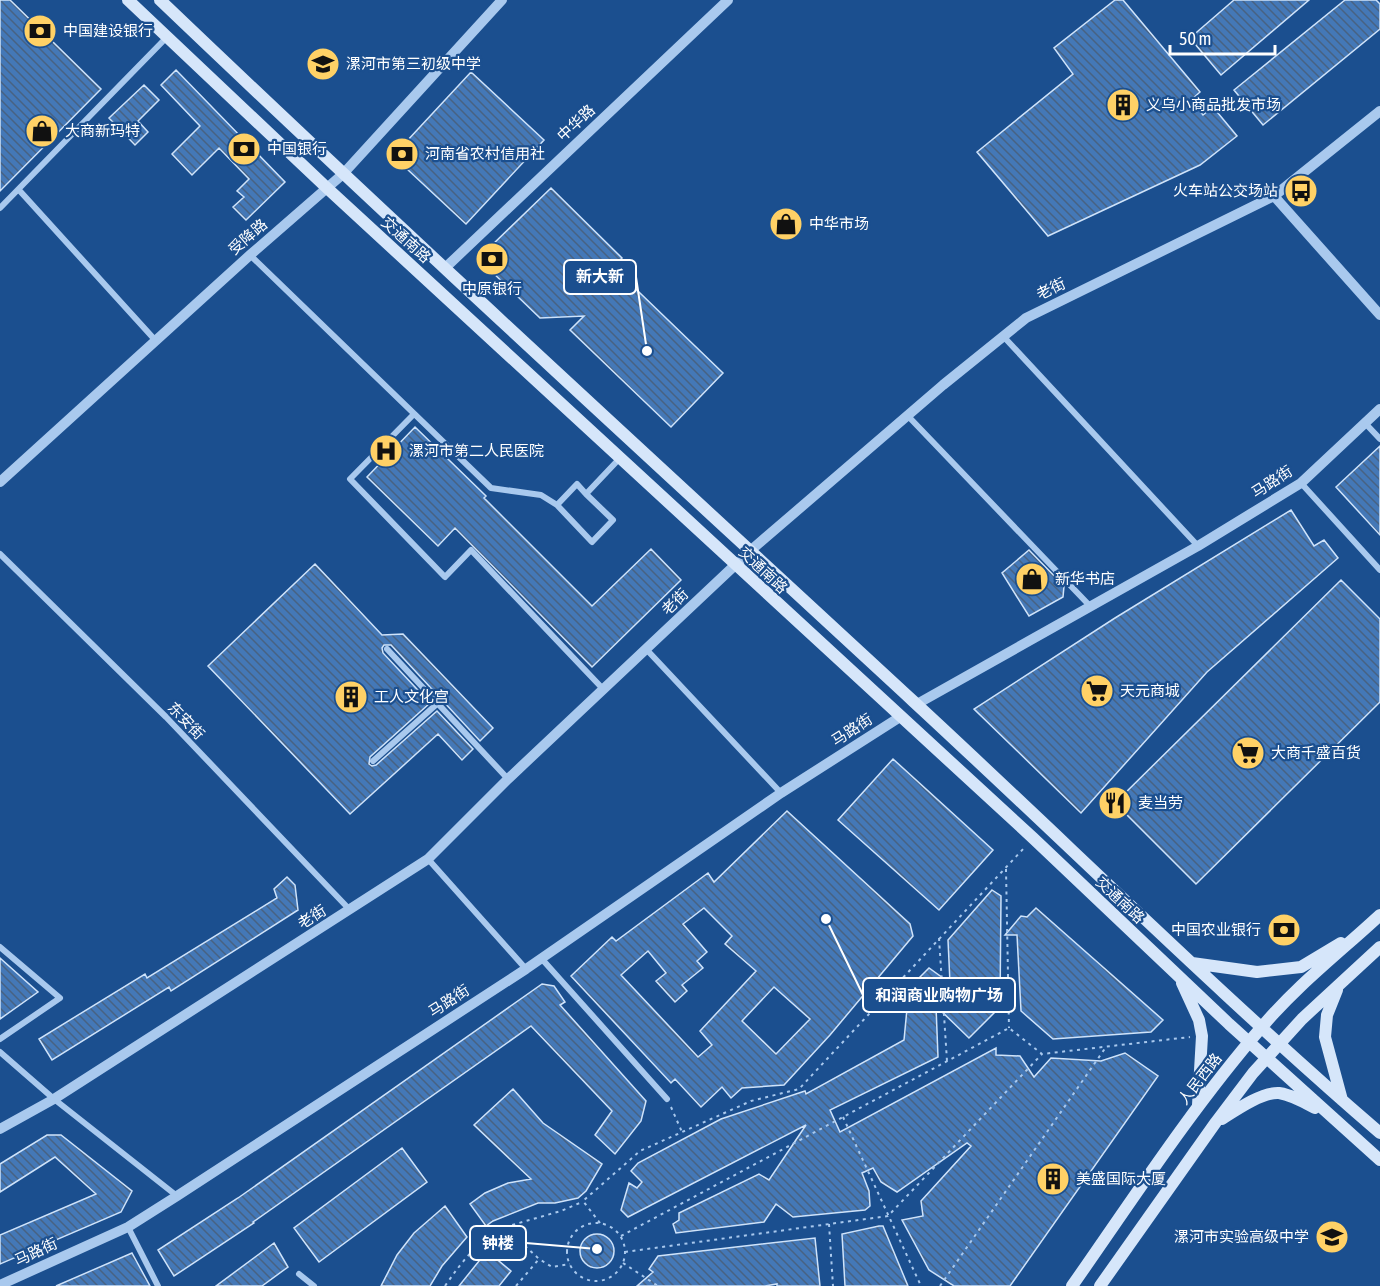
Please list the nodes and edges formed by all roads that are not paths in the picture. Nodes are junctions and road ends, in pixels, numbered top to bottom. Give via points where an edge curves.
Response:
1 (128, 0) edge
2 (160, 0) edge
3 (502, 0) edge
4 (728, 0) edge
5 (167, 37) junction
6 (1380, 111) edge
7 (343, 174) junction
8 (327, 188) junction
9 (19, 190) junction
10 (1274, 196) junction
11 (0, 208) edge
12 (250, 255) junction
13 (445, 268) junction
14 (1380, 315) edge
15 (1003, 336) junction
16 (156, 340) junction
17 (1380, 409) edge
18 (414, 414) junction
19 (907, 416) junction
20 (1365, 423) junction
21 (1380, 439) edge
22 (621, 457) junction
23 (0, 482) edge
24 (1300, 483) junction
25 (586, 494) junction
26 (557, 505) junction
27 (1198, 546) junction
28 (750, 551) junction
29 (0, 554) edge
30 (735, 565) junction
31 (1380, 570) edge
32 (1090, 606) junction
33 (387, 649) dead end
34 (647, 650) junction
35 (604, 690) junction
36 (438, 703) junction
37 (917, 705) junction
38 (900, 717) junction
39 (373, 761) dead end
40 (508, 779) junction
41 (781, 793) junction
42 (428, 859) junction
43 (351, 910) junction
44 (1380, 915) edge
45 (1363, 931) junction
46 (0, 947) edge
47 (1380, 947) edge
48 (541, 958) junction
49 (1192, 963) junction
50 (526, 969) junction
51 (1179, 976) junction
52 (1339, 986) junction
53 (1261, 1027) junction
54 (0, 1039) edge
55 (1249, 1043) junction
56 (1278, 1043) junction
57 (0, 1052) edge
58 (1266, 1058) junction
59 (54, 1099) junction
60 (667, 1099) road end
61 (1343, 1101) junction
62 (1197, 1106) junction
63 (1331, 1116) junction
64 (1216, 1122) junction
65 (0, 1130) edge
66 (1380, 1133) edge
67 (1380, 1160) edge
68 (177, 1196) junction
69 (128, 1227) junction
70 (299, 1274) dead end
71 (0, 1285) edge
72 (158, 1286) edge
73 (314, 1286) edge
74 (1072, 1286) edge
75 (1100, 1286) edge

1 - 5 main road, 交通南路
2 - 7 main road, 交通南路
3 - 7 street, 受降路
4 - 13 street, 中华路
5 - 8 main road, 交通南路
5 - 9 street
6 - 10 street, 老街
7 - 8 street, 受降路
7 - 13 main road, 交通南路
8 - 12 street, 受降路
8 - 22 main road, 交通南路
9 - 11 street
9 - 16 street
10 - 14 street
10 - 15 street, 老街 via 1026,318
12 - 16 street, 受降路
12 - 18 street
13 - 28 main road, 交通南路
15 - 19 street, 老街
15 - 27 street
16 - 23 street, 受降路
17 - 20 street, 马路街
18 - 26 street via 491,488 541,495
18 - 35 street via 350,479 445,577 471,550
19 - 28 street, 老街
19 - 32 street
20 - 21 street
20 - 24 street, 马路街
22 - 25 street
22 - 30 main road, 交通南路
24 - 27 street, 马路街
24 - 31 street
25 - 26 street via 577,484
25 - 26 street via 613,520 592,542
27 - 32 street, 马路街
28 - 30 street, 老街
28 - 37 main road, 交通南路
29 - 43 street, 东安街 via 166,717
30 - 34 street, 老街
30 - 38 main road, 交通南路
32 - 37 street, 马路街
33 - 36 street
34 - 35 street, 老街
34 - 41 street
35 - 40 street, 老街
36 - 39 street
36 - 40 street
37 - 49 main road, 交通南路
38 - 41 street, 马路街
38 - 51 main road, 交通南路
40 - 42 street, 老街
41 - 48 street, 马路街
42 - 43 street, 老街
42 - 50 street
43 - 59 street, 老街
44 - 45 main road, 人民西路
45 - 49 main road via 1300,967 1257,972
45 - 53 main road, 人民西路
46 - 54 street via 60,998
47 - 52 main road
48 - 50 street, 马路街
48 - 60 street
49 - 53 main road, 交通南路
50 - 68 street, 马路街
51 - 55 main road, 交通南路
51 - 62 main road via 1202,1036
52 - 56 main road
52 - 61 main road via 1327,1015 1325,1037
53 - 55 main road, 人民西路
53 - 56 main road, 交通南路
55 - 58 main road, 交通南路
55 - 62 main road, 人民西路
56 - 58 main road
56 - 61 main road, 交通南路
57 - 59 street
58 - 63 main road, 交通南路
58 - 64 main road
59 - 65 street, 老街
59 - 68 street
61 - 66 main road, 交通南路
62 - 74 main road, 人民西路
63 - 64 main road via 1278,1093 1256,1099
63 - 67 main road, 交通南路
64 - 75 main road
68 - 69 street, 马路街
69 - 71 street, 马路街
69 - 72 street
70 - 73 street

